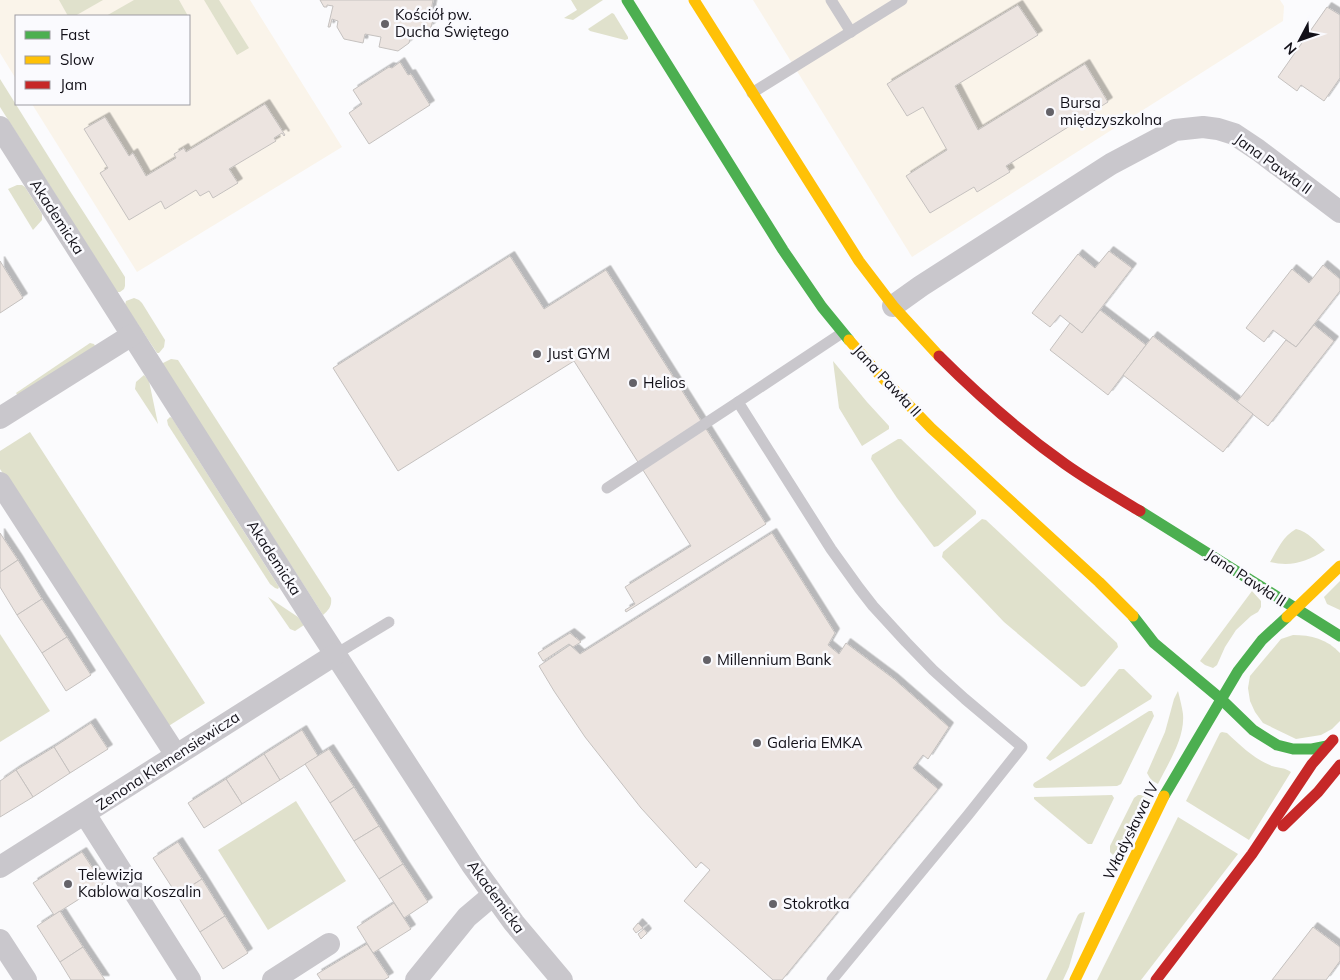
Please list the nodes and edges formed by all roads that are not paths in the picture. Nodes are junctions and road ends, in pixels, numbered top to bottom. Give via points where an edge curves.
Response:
1 (627, 0) edge
2 (694, 0) edge
3 (831, 0) edge
4 (902, 0) edge
5 (851, 32) junction
6 (752, 93) junction
7 (0, 127) edge
8 (1340, 212) edge
9 (893, 306) junction
10 (842, 333) junction
11 (132, 335) junction
12 (738, 402) junction
13 (0, 418) edge
14 (0, 483) edge
15 (607, 488) dead end
16 (1340, 566) edge
17 (1294, 609) junction
18 (389, 622) dead end
19 (1340, 636) edge
20 (336, 654) junction
21 (1221, 699) junction
22 (1340, 734) edge
23 (1327, 746) junction
24 (176, 755) junction
25 (1340, 764) edge
26 (85, 814) junction
27 (1252, 854) junction
28 (0, 867) edge
29 (493, 895) junction
30 (0, 940) edge
31 (329, 944) dead end
32 (26, 980) edge
33 (190, 980) edge
34 (273, 980) edge
35 (416, 980) edge
36 (562, 980) edge
37 (832, 980) edge
38 (1075, 980) edge
39 (1156, 980) edge

1 - 10 main road, Jana Pawła II via 783,250
2 - 6 main road, Jana Pawła II
3 - 5 lane
4 - 5 lane
5 - 6 lane
6 - 9 main road, Jana Pawła II via 851,250
7 - 11 street, Akademicka
8 - 9 street, Jana Pawła II via 1234,134 1202,127 1175,130 1111,164
9 - 17 main road, Jana Pawła II via 940,359 1027,436 1066,465
10 - 12 lane
10 - 21 main road, Jana Pawła II via 932,428 1128,610 1154,643
11 - 13 street
11 - 20 street, Akademicka
12 - 15 lane
12 - 37 lane via 859,588 906,642 965,700 1022,747
14 - 24 street
16 - 17 main road
17 - 19 main road, Jana Pawła II
17 - 21 main road, Władysława IV via 1262,640
18 - 20 lane
20 - 24 street, Zenona Klemensiewicza
20 - 29 street, Akademicka
21 - 23 main road, Jana Pawła II via 1253,730 1276,744 1294,749
21 - 38 main road, Władysława IV via 1167,789
22 - 23 main road
23 - 27 main road
24 - 26 street, Zenona Klemensiewicza
25 - 27 main road via 1308,802
26 - 28 street, Zenona Klemensiewicza
26 - 33 street
27 - 39 main road
29 - 35 street via 467,917
29 - 36 street, Akademicka
30 - 32 street
31 - 34 street

